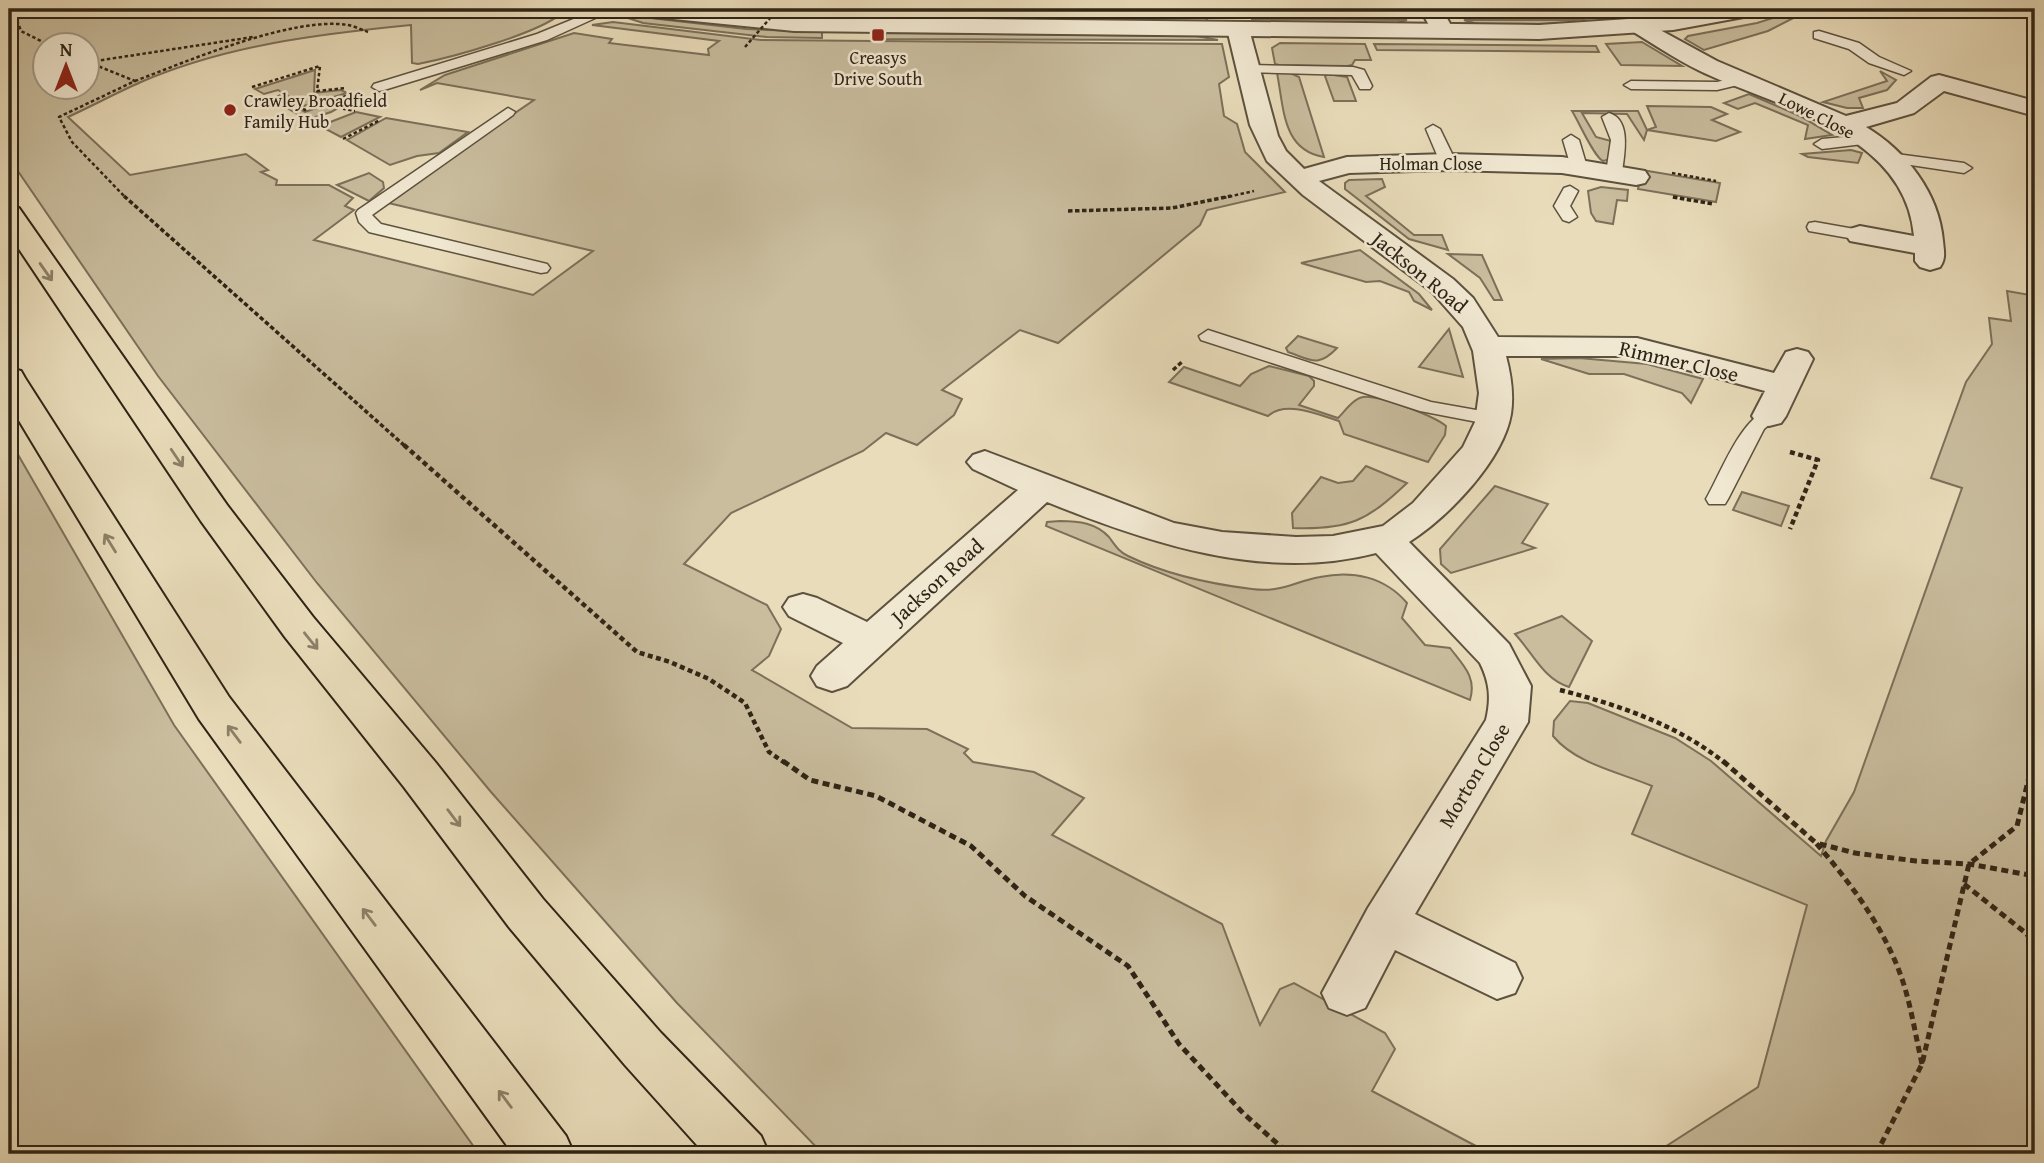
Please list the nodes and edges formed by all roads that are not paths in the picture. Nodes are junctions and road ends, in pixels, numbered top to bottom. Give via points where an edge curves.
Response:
1 (609, 9) edge
2 (643, 9) edge
3 (1431, 9) edge
4 (1749, 9) edge
5 (1640, 26) junction
6 (1238, 29) junction
7 (1443, 31) junction
8 (1819, 35) dead end
9 (1250, 69) junction
10 (1309, 70) junction
11 (1905, 71) joint
12 (1741, 80) junction
13 (1940, 82) junction
14 (1631, 85) dead end
15 (1315, 86) dead end
16 (1365, 86) dead end
17 (379, 88) dead end
18 (2035, 109) edge
19 (508, 112) dead end
20 (1609, 117) dead end
21 (1841, 124) junction
22 (1433, 129) dead end
23 (1571, 140) dead end
24 (1866, 140) junction
25 (1822, 144) dead end
26 (1889, 158) junction
27 (1448, 162) junction
28 (1964, 168) dead end
29 (1625, 175) joint
30 (1303, 179) junction
31 (1570, 185) junction
32 (9, 214) edge
33 (1815, 227) dead end
34 (1860, 235) joint
35 (541, 268) dead end
36 (1208, 336) dead end
37 (1489, 346) junction
38 (9, 378) edge
39 (1769, 416) joint
40 (1493, 419) junction
41 (985, 462) dead end
42 (1042, 487) junction
43 (1717, 499) dead end
44 (1384, 539) junction
45 (803, 607) dead end
46 (872, 641) junction
47 (832, 676) dead end
48 (1385, 922) junction
49 (1497, 978) dead end
50 (1347, 993) dead end
51 (546, 1154) edge
52 (741, 1154) edge

1 - 17 lane via 542,37
2 - 6 street via 794,24
3 - 7 street
4 - 5 street
5 - 7 street
5 - 12 street, Lowe Close via 1687,56
6 - 7 street
6 - 9 street, Jackson Road
8 - 11 lane
9 - 10 lane
9 - 30 street, Jackson Road via 1269,141
10 - 15 lane
10 - 16 lane via 1353,71
11 - 13 street
12 - 14 lane via 1717,86
12 - 21 street, Lowe Close
13 - 18 street
13 - 21 street via 1913,106
19 - 35 lane via 363,214 375,228
20 - 29 lane via 1619,140
21 - 24 street, Lowe Close
22 - 27 lane
23 - 31 lane
24 - 25 lane
24 - 26 street, Lowe Close
26 - 28 lane
26 - 34 street, Lowe Close via 1922,205 1930,254
27 - 30 street, Holman Close via 1347,165
27 - 31 street, Holman Close
29 - 31 street, Holman Close
30 - 37 street, Jackson Road via 1452,295 1474,317
32 -> 52 highway via 214,513 299,627 421,775 526,913
33 - 34 lane
36 - 40 lane via 1427,407
37 - 39 street, Rimmer Close via 1637,347 1790,372
37 - 40 street, Jackson Road via 1496,386
51 -> 38 highway via 214,708
39 - 43 lane via 1756,426
40 - 44 street, Jackson Road via 1487,436 1439,498 1413,524
41 - 42 street, Jackson Road
42 - 44 street, Jackson Road via 1167,534 1213,543 1306,550
42 - 46 street, Jackson Road
44 - 48 street, Morton Close via 1494,654 1507,674 1513,698 1507,722
45 - 46 street
46 - 47 street, Jackson Road
48 - 49 street
48 - 50 street, Morton Close

